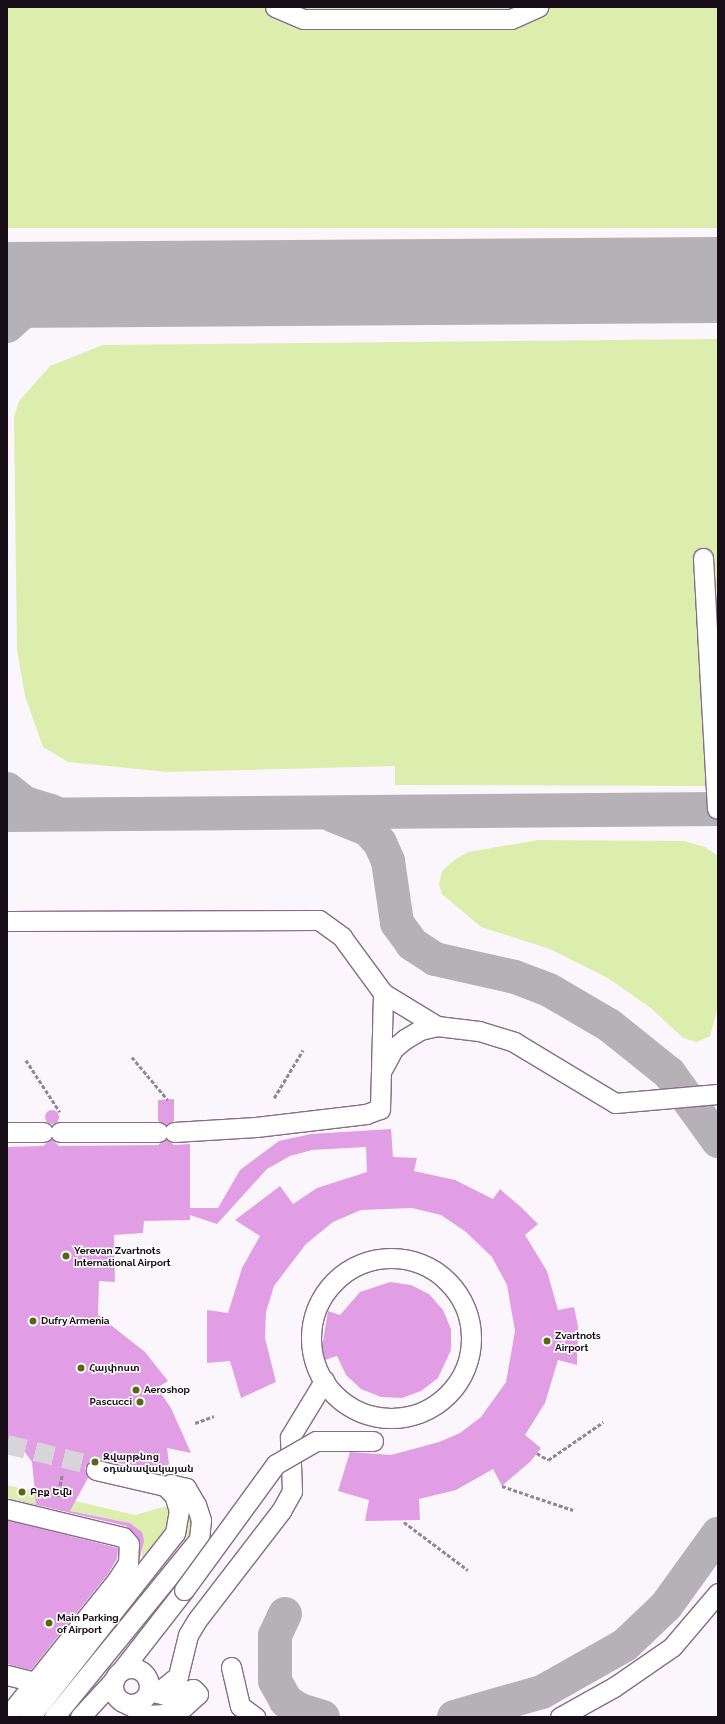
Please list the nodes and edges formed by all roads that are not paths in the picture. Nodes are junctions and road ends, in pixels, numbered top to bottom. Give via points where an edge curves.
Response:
1 (275, 7) edge
2 (538, 7) edge
3 (412, 13) edge
4 (703, 558) dead end
5 (717, 809) edge
6 (7, 921) edge
7 (383, 993) junction
8 (437, 1026) junction
9 (383, 1069) junction
10 (718, 1094) edge
11 (7, 1132) edge
12 (324, 1381) junction
13 (373, 1440) dead end
14 (96, 1470) tunnel mouth
15 (170, 1484) dead end
16 (7, 1509) edge
17 (718, 1593) edge
18 (231, 1667) dead end
19 (7, 1675) edge
20 (117, 1675) junction
21 (35, 1682) junction
22 (154, 1689) junction
23 (124, 1703) junction
24 (7, 1717) edge
25 (30, 1717) edge
26 (54, 1717) edge
27 (82, 1717) edge
28 (255, 1717) edge
29 (560, 1717) edge

1 - 3 lane via 303,19
2 - 3 lane via 511,20
4 - 5 lane
6 - 7 lane via 319,920 342,937
7 - 8 lane
7 - 9 lane
8 - 9 lane via 420,1030 399,1044
8 - 10 lane via 479,1031 514,1042 615,1103
9 - 11 lane via 383,1104 374,1112 256,1127 166,1132
12 - 12 lane via 341,1400 375,1416 400,1417 435,1405 454,1388 470,1354 470,1323 459,1294 442,1275 408,1260 377,1259 348,1271 325,1293 313,1321 311,1346
12 - 22 lane via 290,1437 292,1491 282,1511 197,1620 188,1635 178,1676
13 - 20 lane, bridge via 316,1441 276,1464 184,1590
14 - 25 lane via 165,1486 174,1495 179,1519 170,1544
15 - 26 lane via 186,1488 196,1505 200,1520 199,1539
16 - 21 lane via 123,1537 130,1544 128,1563 117,1580
17 - 29 lane via 672,1647 614,1687
18 - 28 lane via 240,1706
19 - 21 lane
20 - 22 lane via 131,1667 142,1671
20 - 23 lane via 114,1692
20 - 27 lane
21 - 24 lane
22 - 23 lane via 143,1700
22 - 23 lane via 168,1696 193,1689 198,1694 177,1713 149,1715
23 - 27 lane via 102,1705

